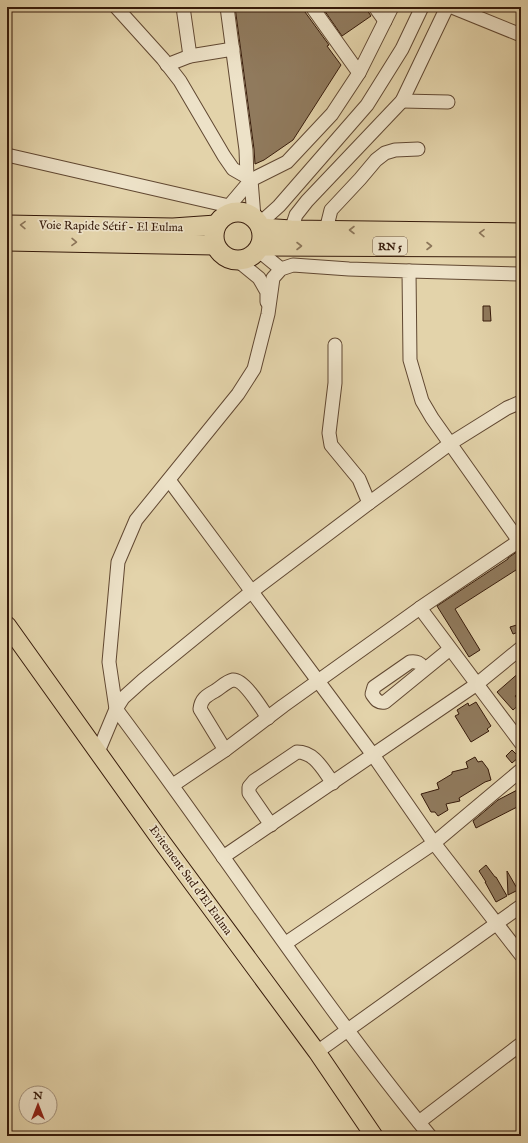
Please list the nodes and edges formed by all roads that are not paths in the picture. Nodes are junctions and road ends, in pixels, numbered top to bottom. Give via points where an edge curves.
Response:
1 (116, 7) edge
2 (183, 7) edge
3 (226, 7) edge
4 (312, 7) edge
5 (375, 7) edge
6 (392, 7) edge
7 (422, 7) edge
8 (447, 7) edge
9 (452, 7) edge
10 (385, 21) junction
11 (521, 35) edge
12 (232, 49) junction
13 (190, 56) junction
14 (167, 65) junction
15 (359, 73) junction
16 (402, 101) junction
17 (448, 102) dead end
18 (356, 149) junction
19 (418, 149) dead end
20 (7, 155) edge
21 (373, 163) junction
22 (249, 179) junction
23 (221, 217) junction
24 (7, 225) edge
25 (291, 230) junction
26 (326, 230) junction
27 (258, 233) junction
28 (521, 233) edge
29 (7, 240) edge
30 (214, 245) junction
31 (521, 247) edge
32 (237, 260) junction
33 (280, 269) junction
34 (409, 271) junction
35 (521, 274) edge
36 (268, 314) junction
37 (335, 345) dead end
38 (521, 402) edge
39 (451, 443) junction
40 (169, 480) junction
41 (368, 503) junction
42 (520, 542) edge
43 (251, 592) junction
44 (420, 608) junction
45 (8, 625) edge
46 (450, 648) junction
47 (521, 648) edge
48 (424, 668) dead end
49 (318, 681) junction
50 (477, 684) junction
51 (116, 709) junction
52 (268, 718) junction
53 (521, 743) edge
54 (225, 750) junction
55 (98, 752) junction
56 (373, 756) junction
57 (521, 770) edge
58 (332, 783) junction
59 (173, 785) junction
60 (271, 825) junction
61 (434, 843) junction
62 (223, 857) junction
63 (521, 906) edge
64 (497, 924) junction
65 (286, 943) junction
66 (521, 955) edge
67 (348, 1030) junction
68 (521, 1044) edge
69 (316, 1052) junction
70 (419, 1122) junction
71 (374, 1136) edge
72 (430, 1136) edge

1 - 14 street
2 - 13 street
3 - 12 street
4 - 15 street
5 - 10 street
6 - 10 street
7 - 27 street via 402,49 367,105
8 - 16 street
9 - 11 street
10 - 15 street
12 - 13 street
12 - 22 street
13 - 14 street
14 - 22 street via 233,169
15 - 22 street via 332,114 287,162
16 - 17 street
16 - 18 street
18 - 21 street
18 - 25 street via 307,201 296,215
19 - 21 street via 385,153
20 - 23 street
21 - 26 street via 331,210
22 - 23 street
22 - 27 street
23 -> 24 highway, Voie Rapide Sétif - El Eulma / RN 5 via 173,228
23 - 27 highway, RN 5 via 237,212 246,213
23 - 30 highway via 213,233
25 - 26 highway, RN 5
25 - 27 highway, RN 5
28 -> 26 highway, RN 5
27 -> 31 highway, RN 5
27 - 32 highway, RN 5 via 252,256
27 - 33 street
29 -> 30 highway, Voie Rapide Sétif - El Eulma
30 - 32 highway via 222,255
32 - 36 street via 259,278 267,292
33 - 34 street via 293,265
33 - 36 street via 274,278
34 - 35 street
34 - 39 street via 410,360 422,401
36 - 40 street via 254,369 238,394
37 - 41 street via 335,382 329,433 331,445 359,479
38 - 39 street
39 - 41 street
39 - 42 street
40 - 43 street
40 - 51 street via 136,520 118,562 109,662
41 - 43 street
42 - 44 street
43 - 49 street
43 - 51 street via 143,680 123,698
44 - 46 street
44 - 49 street
45 - 55 main road, Evitement Sud d'El Eulma
46 - 48 street
46 - 50 street
47 - 50 street
49 - 52 street
49 - 56 street
50 - 53 street
50 - 56 street
51 - 55 street
51 - 59 street
52 - 54 street
52 - 54 street via 244,684 238,680 232,680 205,697 200,709
54 - 59 street
55 - 69 main road, Evitement Sud d'El Eulma
56 - 58 street
56 - 61 street
57 - 61 street
58 - 60 street
58 - 60 street via 314,758 305,752 297,752 254,781 248,788 248,793
59 - 62 street
60 - 62 street
61 - 64 street
61 - 65 street
62 - 65 street
63 - 64 street
64 - 66 street
64 - 67 street
65 - 67 street
67 - 69 street
67 - 70 street
68 - 70 street
69 - 71 main road, Evitement Sud d'El Eulma
70 - 72 street

